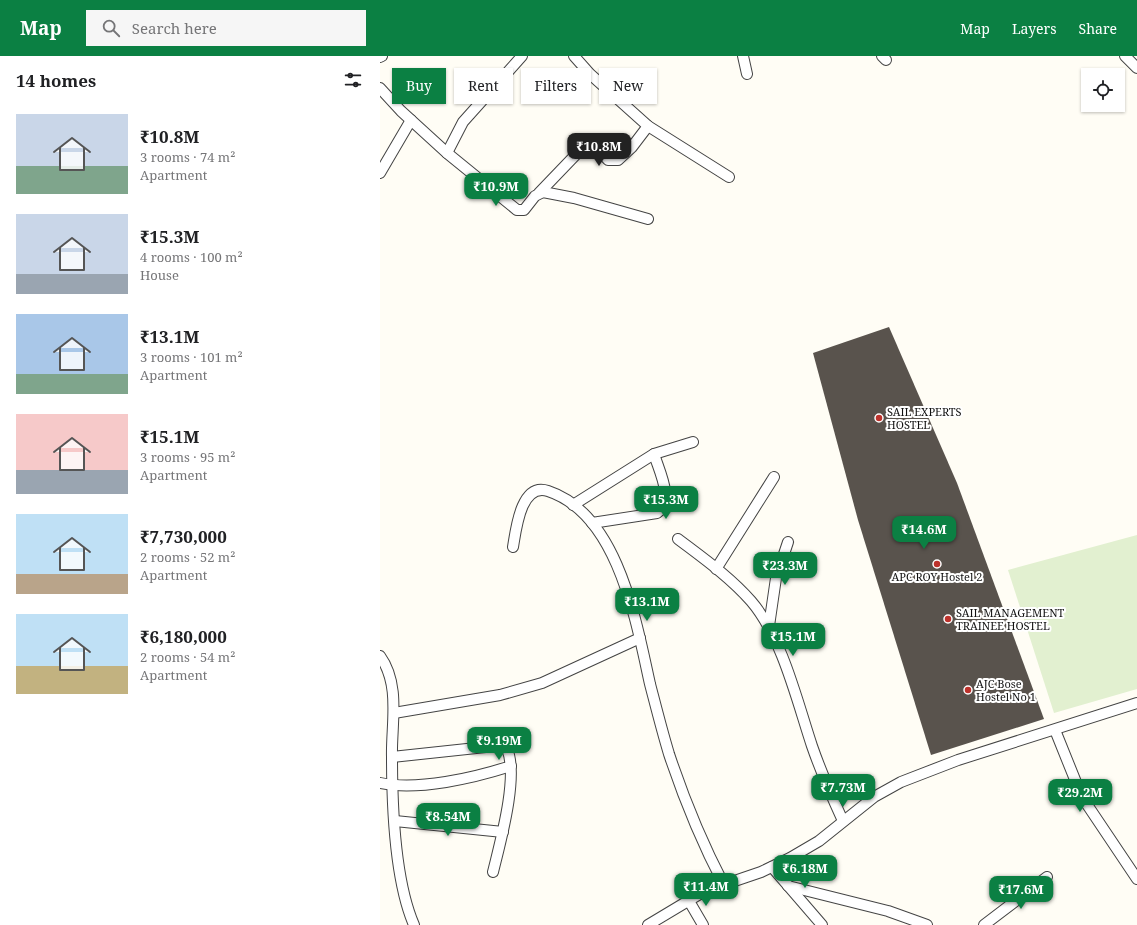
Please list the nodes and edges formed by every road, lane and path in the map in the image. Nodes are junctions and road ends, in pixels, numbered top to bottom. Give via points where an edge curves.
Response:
1 (522, 56) edge
2 (574, 56) edge
3 (743, 56) edge
4 (1125, 56) edge
5 (1137, 68) edge
6 (747, 74) dead end
7 (380, 88) edge
8 (411, 120) junction
9 (648, 126) junction
10 (447, 153) junction
11 (380, 173) edge
12 (729, 177) dead end
13 (539, 193) junction
14 (648, 219) dead end
15 (693, 442) dead end
16 (654, 454) junction
17 (774, 478) dead end
18 (573, 505) junction
19 (592, 523) junction
20 (678, 539) dead end
21 (788, 542) dead end
22 (513, 547) dead end
23 (716, 569) junction
24 (769, 626) junction
25 (640, 638) junction
26 (380, 656) edge
27 (1137, 703) edge
28 (394, 713) junction
29 (1055, 730) junction
30 (392, 757) junction
31 (511, 766) junction
32 (380, 783) edge
33 (393, 786) junction
34 (395, 821) junction
35 (843, 821) junction
36 (503, 832) junction
37 (772, 867) junction
38 (493, 872) dead end
39 (1046, 877) dead end
40 (1137, 879) edge
41 (724, 885) junction
42 (788, 886) junction
43 (689, 901) junction
44 (414, 925) edge
45 (648, 925) edge
46 (703, 925) edge
47 (822, 925) edge
48 (927, 925) edge
49 (984, 925) edge

1 - 10 street via 463,122
2 - 9 street via 590,74
3 - 6 street
4 - 5 street
7 - 8 street
8 - 10 street
8 - 11 street
9 - 12 street
9 - 13 street via 618,160 608,160 592,142 587,143
10 - 13 street via 517,210 524,210
13 - 14 street via 574,198
15 - 16 street
16 - 18 street
16 - 19 street via 664,485 666,500 663,509 657,513
17 - 23 street
18 - 19 street
18 - 22 street via 559,495 543,490 532,492 518,521
19 - 25 street via 600,532 618,566
20 - 23 street
21 - 24 street via 776,578
23 - 24 street via 752,602
24 - 35 street
25 - 28 street via 542,683 493,697
25 - 41 street via 669,754 707,851
26 - 28 street via 389,677
27 - 29 street
28 - 30 street
29 - 35 street via 958,760 901,782 874,797
29 - 40 street via 1082,797
30 - 31 street via 503,746 509,752
30 - 33 street
31 - 33 street via 473,777
31 - 36 street
32 - 33 street
33 - 34 street
34 - 36 street
34 - 44 street via 407,908
35 - 37 street via 819,841
36 - 38 street
37 - 41 street
37 - 42 street
39 - 49 street
41 - 43 street
42 - 47 street
42 - 48 street via 888,911
43 - 45 street
43 - 46 street

